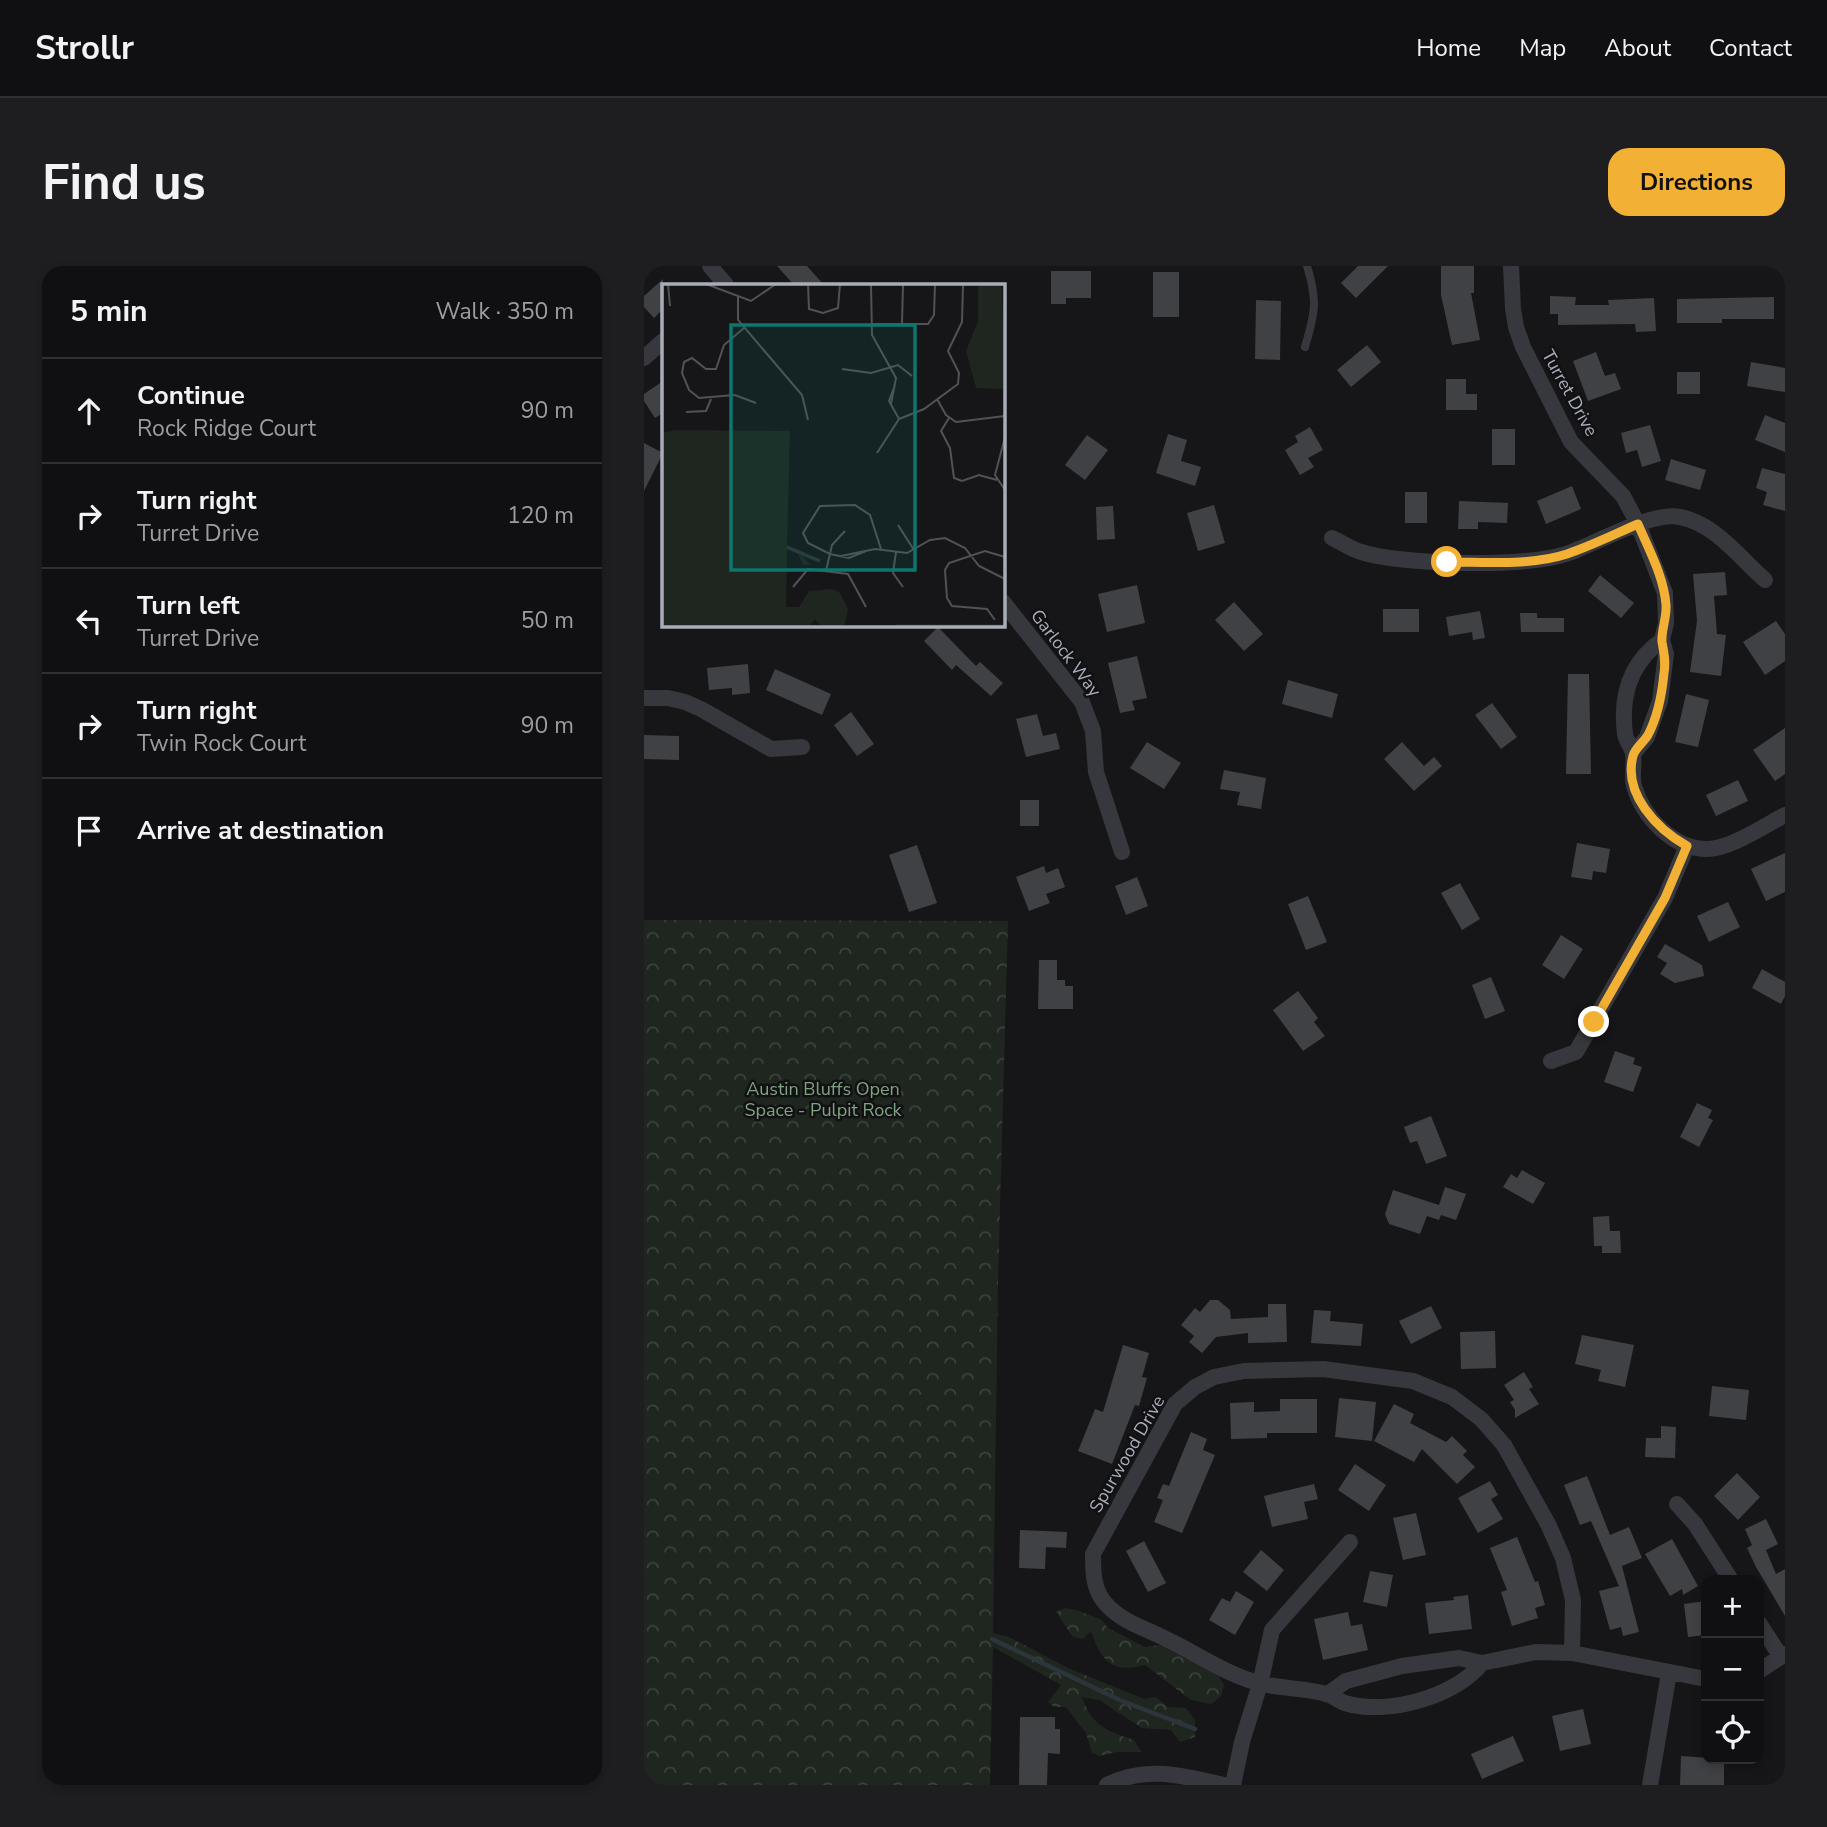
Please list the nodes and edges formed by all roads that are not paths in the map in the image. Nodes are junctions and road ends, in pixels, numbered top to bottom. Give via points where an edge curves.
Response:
1 (710, 266) edge
2 (1307, 266) edge
3 (1511, 266) edge
4 (725, 284) edge
5 (662, 342) edge
6 (1305, 347) dead end
7 (644, 358) edge
8 (1638, 524) junction
9 (1332, 538) dead end
10 (1765, 580) dead end
11 (1004, 603) edge
12 (1662, 640) junction
13 (644, 698) edge
14 (802, 747) dead end
15 (1633, 754) junction
16 (1785, 815) edge
17 (1687, 846) junction
18 (1122, 852) dead end
19 (1551, 1061) dead end
20 (1677, 1504) dead end
21 (1350, 1542) dead end
22 (1728, 1575) edge
23 (1764, 1630) edge
24 (1572, 1653) junction
25 (1783, 1656) edge
26 (1482, 1663) junction
27 (1764, 1668) edge
28 (1669, 1673) junction
29 (1701, 1678) edge
30 (1260, 1684) junction
31 (1328, 1694) junction
32 (1107, 1785) edge
33 (1224, 1785) edge
34 (1233, 1785) edge
35 (1650, 1785) edge

1 - 4 street
2 - 6 lane via 1315,312
3 - 8 street, Turret Drive via 1513,309 1523,347 1571,442 1623,496
5 - 7 street
8 - 9 street via 1567,554 1509,562 1403,559 1361,552
8 - 10 street via 1671,516 1696,522
8 - 12 street, Turret Drive via 1665,593
11 - 18 street, Garlock Way via 1082,702 1093,731 1096,772
12 - 15 street, Turret Drive via 1666,654 1660,701 1647,737
12 - 15 street via 1630,676 1624,719
13 - 14 street via 685,702 771,749
15 - 17 street via 1634,785 1640,801 1661,830
16 - 17 street via 1723,846
17 - 19 street via 1665,898 1576,1052
20 - 22 street
21 - 30 street via 1272,1630
23 - 25 street
24 - 26 street via 1536,1653
24 - 28 street
24 - 30 street, Spurwood Drive via 1573,1600 1563,1558 1504,1445 1481,1419 1452,1397 1413,1381 1324,1369 1244,1371 1214,1377 1175,1404 1093,1554 1093,1579 1104,1603 1122,1618
25 - 27 street
26 - 31 street via 1459,1658 1402,1666 1346,1681
26 - 31 street, Spurwood Drive via 1450,1690 1426,1699 1377,1707 1345,1703
28 - 29 street
28 - 35 street
30 - 31 street, Spurwood Drive
30 - 34 street
32 - 33 street via 1121,1778 1165,1772

